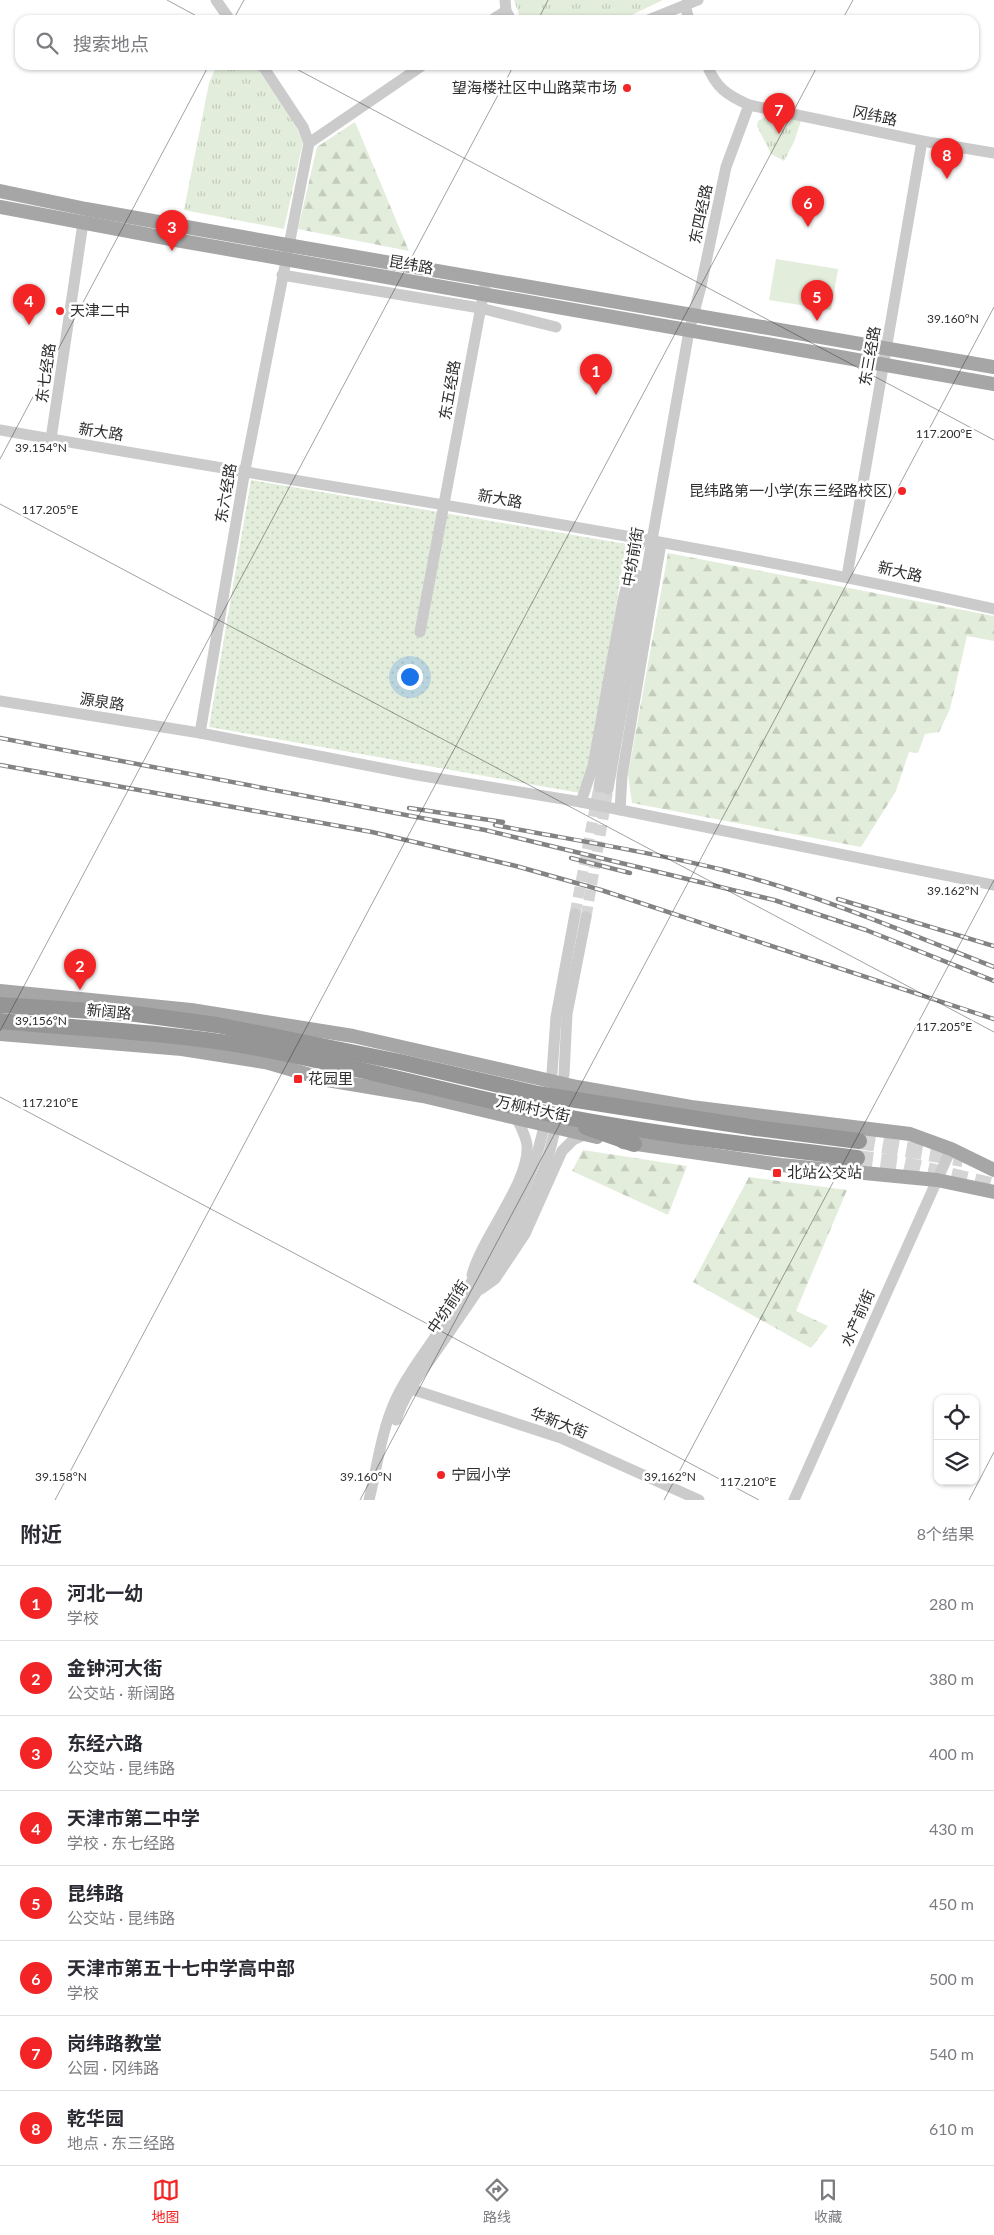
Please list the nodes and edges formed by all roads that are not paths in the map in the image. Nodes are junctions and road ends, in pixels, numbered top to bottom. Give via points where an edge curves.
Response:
1 (216, 0) edge
2 (698, 0) edge
3 (685, 5) junction
4 (226, 15) edge
5 (660, 15) edge
6 (688, 15) edge
7 (265, 70) edge
8 (416, 70) edge
9 (709, 70) edge
10 (749, 105) junction
11 (922, 142) junction
12 (309, 143) junction
13 (994, 154) edge
14 (0, 191) edge
15 (0, 207) edge
16 (83, 223) junction
17 (286, 252) junction
18 (282, 275) junction
19 (484, 287) junction
20 (480, 308) junction
21 (693, 314) junction
22 (556, 327) dead end
23 (689, 331) junction
24 (886, 348) junction
25 (883, 365) junction
26 (994, 367) edge
27 (994, 384) edge
28 (0, 430) edge
29 (51, 439) junction
30 (245, 470) junction
31 (444, 505) junction
32 (652, 541) junction
33 (847, 576) junction
34 (994, 609) edge
35 (420, 632) dead end
36 (0, 702) edge
37 (200, 733) junction
38 (604, 788) tunnel mouth
39 (581, 802) junction
40 (620, 810) junction
41 (994, 885) edge
42 (575, 914) tunnel mouth
43 (586, 917) tunnel mouth
44 (0, 991) edge
45 (0, 1005) edge
46 (0, 1021) edge
47 (217, 1025) joint
48 (295, 1027) junction
49 (0, 1034) edge
50 (213, 1041) joint
51 (400, 1062) junction
52 (269, 1063) junction
53 (552, 1073) dead end
54 (564, 1075) dead end
55 (430, 1085) junction
56 (553, 1096) junction
57 (649, 1100) junction
58 (546, 1113) junction
59 (516, 1117) junction
60 (549, 1132) dead end
61 (586, 1134) junction
62 (634, 1144) junction
63 (951, 1149) junction
64 (994, 1170) edge
65 (937, 1180) junction
66 (994, 1192) edge
67 (473, 1288) junction
68 (407, 1388) junction
69 (369, 1500) edge
70 (377, 1500) edge
71 (699, 1500) edge
72 (794, 1500) edge

1 - 4 street
2 - 3 street
3 - 5 street
3 - 6 street
7 - 12 street via 303,127
8 - 12 street
9 - 10 street, 冈纬路 via 717,86
10 - 11 street, 冈纬路
10 - 21 street, 东四经路 via 726,167
11 - 13 street, 冈纬路
11 - 24 street, 东三经路
12 - 17 street, 东六经路
14 - 17 main road, 昆纬路
15 - 16 main road, 昆纬路
16 - 17 main road, 昆纬路
16 - 29 street, 东七经路
17 - 18 street, 东六经路
17 - 19 main road, 昆纬路
18 - 20 street
18 - 30 street, 东六经路
19 - 20 street, 东五经路
19 - 21 main road, 昆纬路
19 - 23 main road, 昆纬路
20 - 22 street
20 - 31 street, 东五经路
21 - 23 street, 东四经路
21 - 24 main road, 昆纬路
23 - 25 main road, 昆纬路
23 - 32 street, 中纺前街
24 - 25 street, 东三经路
24 - 26 main road, 昆纬路
25 - 27 main road, 昆纬路
25 - 33 street, 东三经路
28 - 29 street, 新大路
29 - 30 street, 新大路
30 - 31 street, 新大路
30 - 37 street, 东六经路
31 - 32 street, 新大路
31 - 35 street, 东五经路
32 - 33 street, 新大路
32 - 38 street
32 - 39 street via 635,552 593,766
32 - 40 street
33 - 34 street, 新大路
36 - 37 street, 源泉路
37 - 39 street, 源泉路 via 417,775
39 - 40 street, 源泉路
40 - 41 street, 源泉路
42 - 53 street via 556,1017
43 - 54 street via 567,1014
44 - 48 main road via 191,1010
45 - 47 highway, 新阔路 via 136,1014
46 - 50 highway, 新阔路
47 - 51 highway, 万柳村大街
48 - 51 main road via 381,1052
48 - 57 main road via 354,1036 546,1081
49 - 52 main road via 182,1049
50 - 55 highway, 万柳村大街
51 - 56 highway, 万柳村大街
52 - 55 main road via 381,1081
52 - 59 main road via 327,1080 423,1096
55 - 58 highway, 万柳村大街
56 - 57 main road
56 - 58 highway, 万柳村大街 via 756,1128 858,1150 699,1137
57 - 63 main road via 910,1134
58 - 62 highway
59 - 61 main road
59 - 67 street via 527,1145 525,1159 502,1214 480,1253
60 - 67 street, 中纺前街 via 546,1166 528,1208
61 - 62 main road
61 - 67 street via 573,1140 562,1151 525,1234 495,1279
62 - 65 main road via 781,1165
63 - 64 main road
63 - 65 street, 水产前街
65 - 66 main road
65 - 72 street, 水产前街
67 - 68 street, 中纺前街
68 - 69 street via 385,1429
68 - 70 street, 中纺前街 via 396,1418
68 - 71 street, 华新大街 via 561,1438

